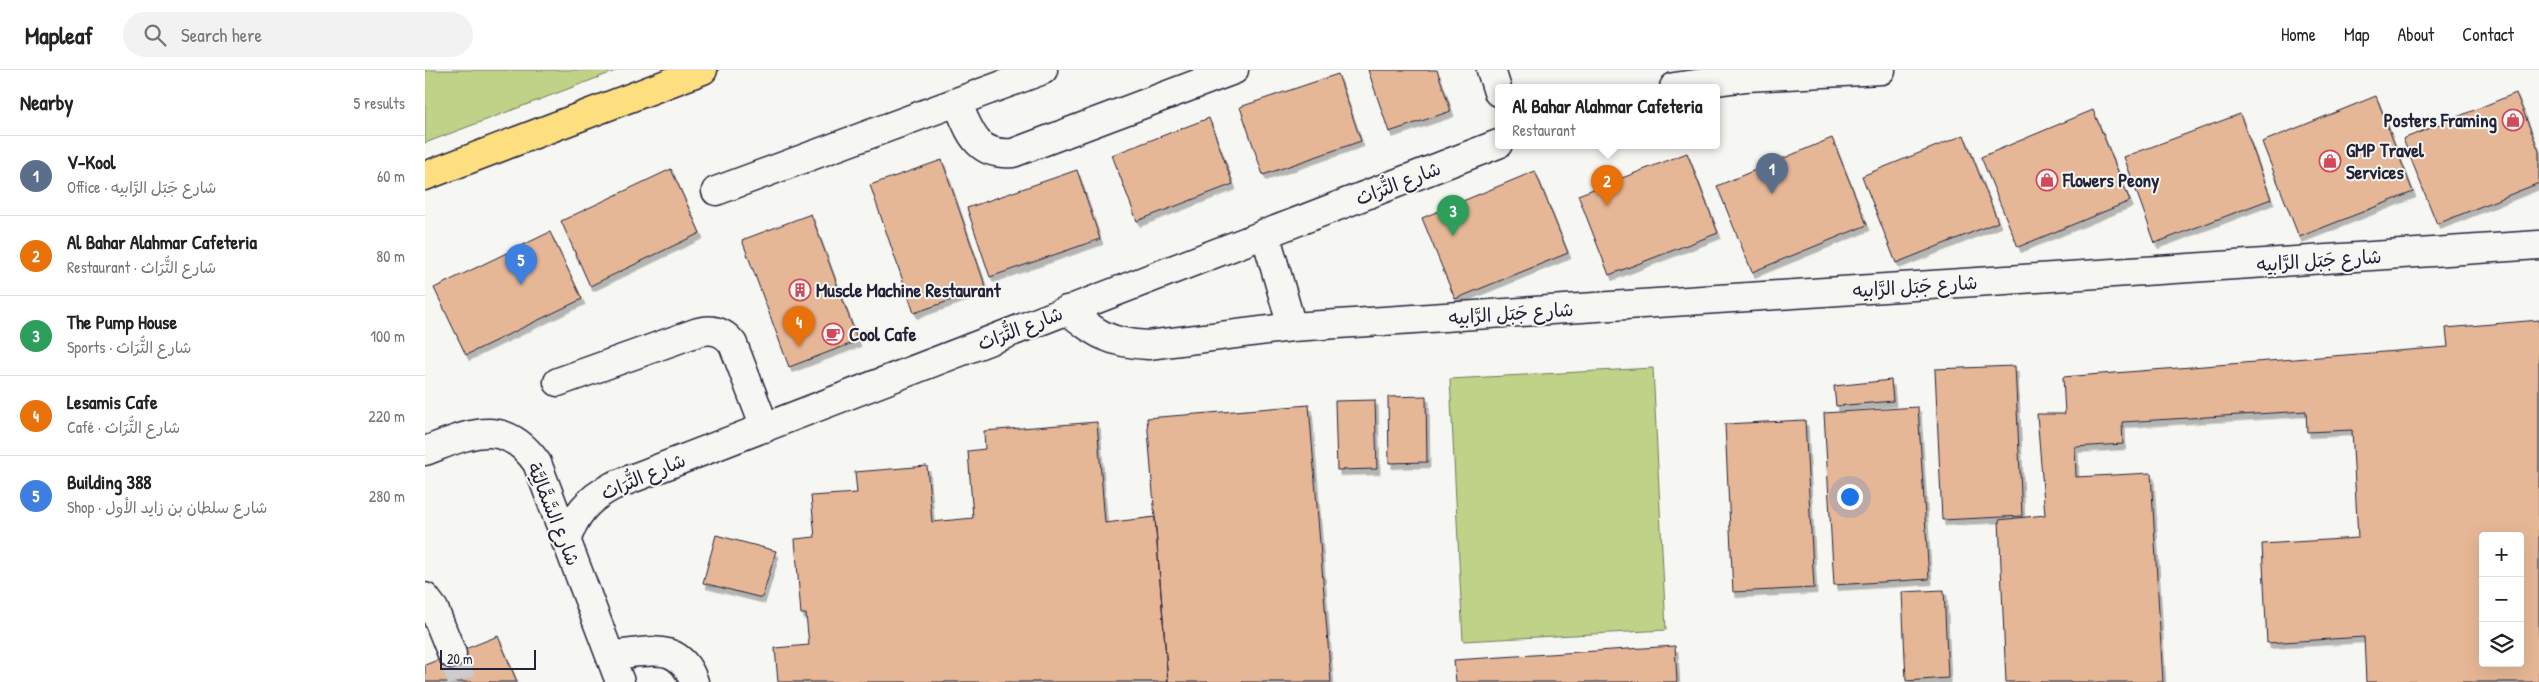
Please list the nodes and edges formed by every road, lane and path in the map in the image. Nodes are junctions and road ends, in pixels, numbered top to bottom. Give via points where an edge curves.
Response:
1 (703, 70) edge
2 (1043, 70) edge
3 (1234, 70) edge
4 (1491, 70) edge
5 (1881, 70) edge
6 (1495, 84) edge
7 (1695, 84) edge
8 (957, 102) junction
9 (1495, 145) edge
10 (425, 176) edge
11 (716, 191) dead end
12 (1265, 233) junction
13 (2539, 246) edge
14 (1067, 310) junction
15 (1292, 327) junction
16 (558, 382) dead end
17 (765, 428) junction
18 (425, 451) edge
19 (566, 542) junction
20 (425, 597) edge
21 (452, 654) tunnel mouth
22 (610, 655) junction
23 (620, 682) edge
24 (694, 682) edge

1 - 10 main road
2 - 8 street
3 - 8 street via 1013,153 995,152 979,144
4 - 6 street
5 - 7 street via 1745,77
8 - 11 street
9 - 12 street, شارع التُّرَاث
12 - 14 street, شارع التُّرَاث
12 - 15 street
13 - 15 street, شارع جَبَل الرَّابيه
14 - 15 street, شارع جَبَل الرَّابيه via 1099,335 1129,344 1167,344
14 - 17 street, شارع التُّرَاث
16 - 17 street via 698,332 712,330 733,344
17 - 19 street, شارع التُّرَاث via 596,494 572,524
18 - 19 street, شارع السَّمَّالِيَّة via 478,432 492,432 518,442 537,463
19 - 22 street, شارع السَّمَّالِيَّة
20 - 21 street via 434,609
22 - 23 street, شارع السَّمَّالِيَّة
22 - 24 street via 667,652 684,661

